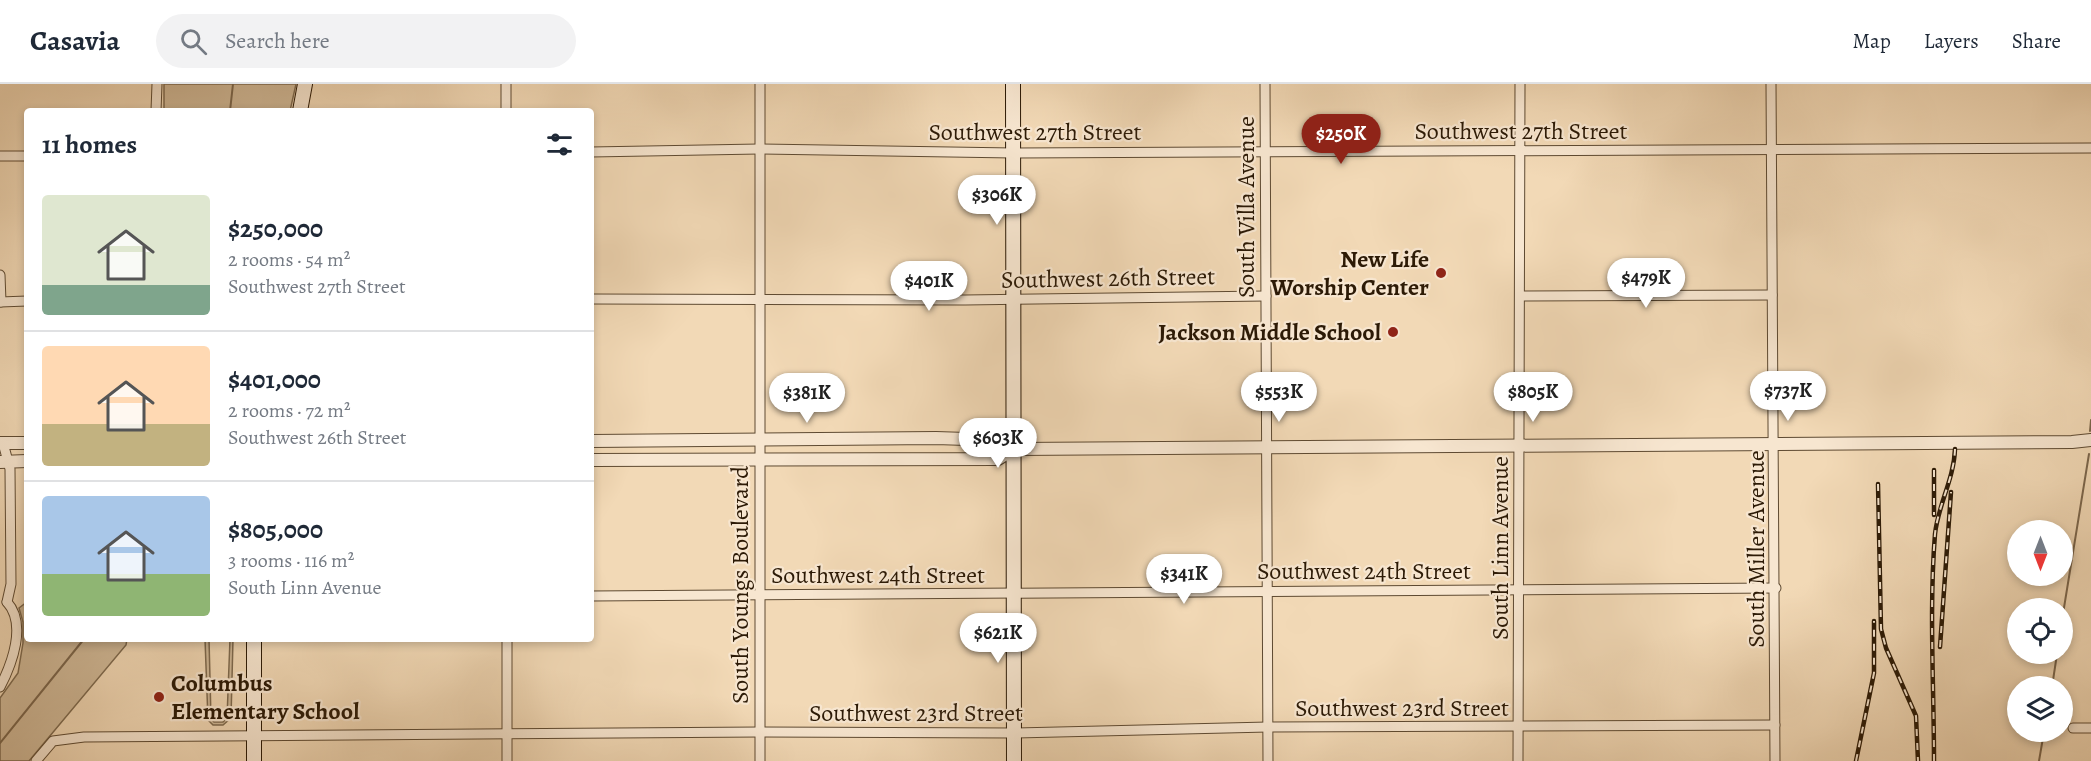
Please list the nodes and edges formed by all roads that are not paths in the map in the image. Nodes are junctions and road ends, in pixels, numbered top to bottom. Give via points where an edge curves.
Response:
1 (157, 84) edge
2 (506, 84) edge
3 (760, 84) edge
4 (1013, 84) edge
5 (1265, 84) edge
6 (1520, 84) edge
7 (1771, 84) edge
8 (306, 86) edge
9 (156, 108) edge
10 (301, 108) edge
11 (506, 108) edge
12 (1771, 148) junction
13 (2091, 148) edge
14 (759, 149) junction
15 (1266, 151) junction
16 (594, 152) edge
17 (1519, 152) junction
18 (1013, 153) junction
19 (0, 156) edge
20 (24, 156) edge
21 (0, 275) edge
22 (1772, 295) junction
23 (1266, 296) junction
24 (1520, 296) junction
25 (594, 299) edge
26 (760, 299) junction
27 (1013, 299) junction
28 (24, 301) edge
29 (0, 302) edge
30 (759, 440) junction
31 (2091, 440) edge
32 (594, 441) edge
33 (2, 443) edge
34 (24, 443) edge
35 (1775, 444) junction
36 (1520, 445) junction
37 (1265, 447) junction
38 (1014, 449) junction
39 (759, 459) junction
40 (594, 460) edge
41 (4, 462) edge
42 (24, 462) edge
43 (1776, 588) junction
44 (1268, 590) junction
45 (1519, 591) junction
46 (760, 595) junction
47 (1013, 595) junction
48 (594, 596) edge
49 (3, 602) edge
50 (254, 642) edge
51 (507, 642) edge
52 (0, 687) edge
53 (1775, 725) junction
54 (1268, 727) junction
55 (1519, 728) junction
56 (2073, 728) dead end
57 (2091, 728) edge
58 (760, 732) junction
59 (1014, 733) junction
60 (507, 734) junction
61 (254, 737) junction
62 (36, 761) edge
63 (254, 761) edge
64 (507, 761) edge
65 (760, 761) edge
66 (1014, 761) edge
67 (1268, 761) edge
68 (1518, 761) edge
69 (1775, 761) edge

1 - 9 street
2 - 11 street
3 - 14 street, South Youngs Boulevard
4 - 18 main road
5 - 15 street, South Villa Avenue
6 - 17 street, South Linn Avenue
7 - 12 street, South Miller Avenue
8 - 10 main road
12 - 13 street, Southwest 27th Street
12 - 17 street, Southwest 27th Street
12 - 22 street, South Miller Avenue
14 - 16 street, Southwest 27th Street
14 - 18 street, Southwest 27th Street
14 - 26 street, South Youngs Boulevard
15 - 17 street, Southwest 27th Street
15 - 18 street, Southwest 27th Street
15 - 23 street, South Villa Avenue
17 - 24 street, South Linn Avenue
18 - 27 main road
19 - 20 street
21 - 29 street
22 - 24 street
22 - 35 street, South Miller Avenue
23 - 27 street, Southwest 26th Street
23 - 37 street, South Villa Avenue
24 - 36 street, South Linn Avenue
25 - 26 street, Southwest 26th Street
26 - 27 street, Southwest 26th Street
26 - 30 street, South Youngs Boulevard
27 - 38 main road
28 - 29 street
30 - 32 street
30 - 38 street via 997,440
30 - 39 street, South Youngs Boulevard
31 - 35 street
33 - 34 street
33 - 41 street
35 - 36 street
35 - 43 street, South Miller Avenue
36 - 37 street
36 - 45 street, South Linn Avenue
37 - 38 street
37 - 44 street, South Villa Avenue
38 - 39 street via 998,459
38 - 47 main road
39 - 40 street
39 - 46 street, South Youngs Boulevard
41 - 42 street
41 - 49 street via 11,585
43 - 45 street, Southwest 24th Street
43 - 53 street, South Miller Avenue
44 - 45 street, Southwest 24th Street
44 - 47 street, Southwest 24th Street
44 - 54 street, South Villa Avenue
45 - 55 street, South Linn Avenue
46 - 47 street, Southwest 24th Street
46 - 48 street, Southwest 24th Street
46 - 58 street, South Youngs Boulevard
47 - 59 main road
49 - 52 street via 14,615 16,633
50 - 61 main road
51 - 60 street
53 - 55 street, Southwest 23rd Street
53 - 69 street, South Miller Avenue
54 - 55 street, Southwest 23rd Street
54 - 59 street, Southwest 23rd Street
54 - 67 street, South Villa Avenue
55 - 68 street, South Linn Avenue
56 - 57 street
58 - 59 street, Southwest 23rd Street
58 - 60 street, Southwest 23rd Street
58 - 65 street, South Youngs Boulevard
59 - 66 main road
60 - 61 street, Southwest 23rd Street
60 - 64 street
61 - 62 street, Southwest 23rd Street via 84,737 57,740
61 - 63 main road

